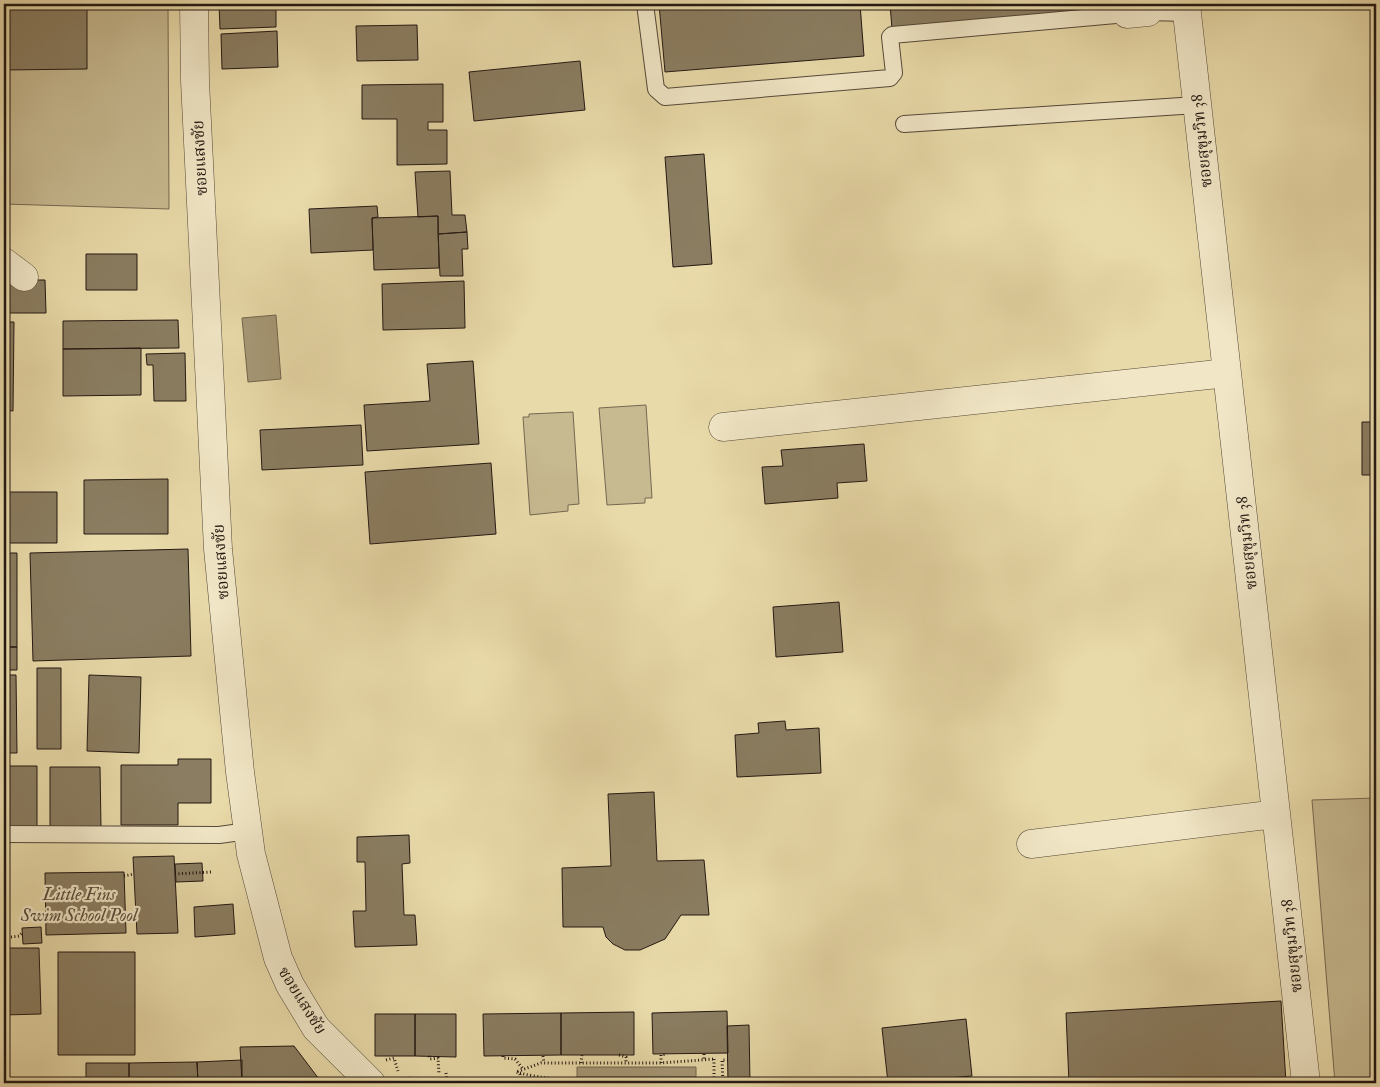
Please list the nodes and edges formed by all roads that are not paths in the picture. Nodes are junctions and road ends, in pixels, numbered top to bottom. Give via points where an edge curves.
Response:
1 (194, 4) edge
2 (645, 4) edge
3 (1186, 8) edge
4 (1134, 10) edge
5 (1197, 105) junction
6 (904, 124) dead end
7 (1227, 374) junction
8 (723, 427) dead end
9 (1276, 814) junction
10 (248, 831) junction
11 (4, 834) edge
12 (1031, 844) dead end
13 (372, 1083) edge
14 (1306, 1083) edge

1 - 10 street, ซอยแสงชัย via 194,81 218,549
2 - 4 lane via 656,89 666,97 890,78 894,73 892,35
3 - 4 lane
3 - 5 street, ซอยสุขุมวิท 38
5 - 6 lane
5 - 7 street, ซอยสุขุมวิท 38
7 - 8 street
7 - 9 street, ซอยสุขุมวิท 38
9 - 12 street
9 - 14 street, ซอยสุขุมวิท 38
10 - 11 lane via 219,835
10 - 13 street, ซอยแสงชัย via 278,958 290,985 316,1028

